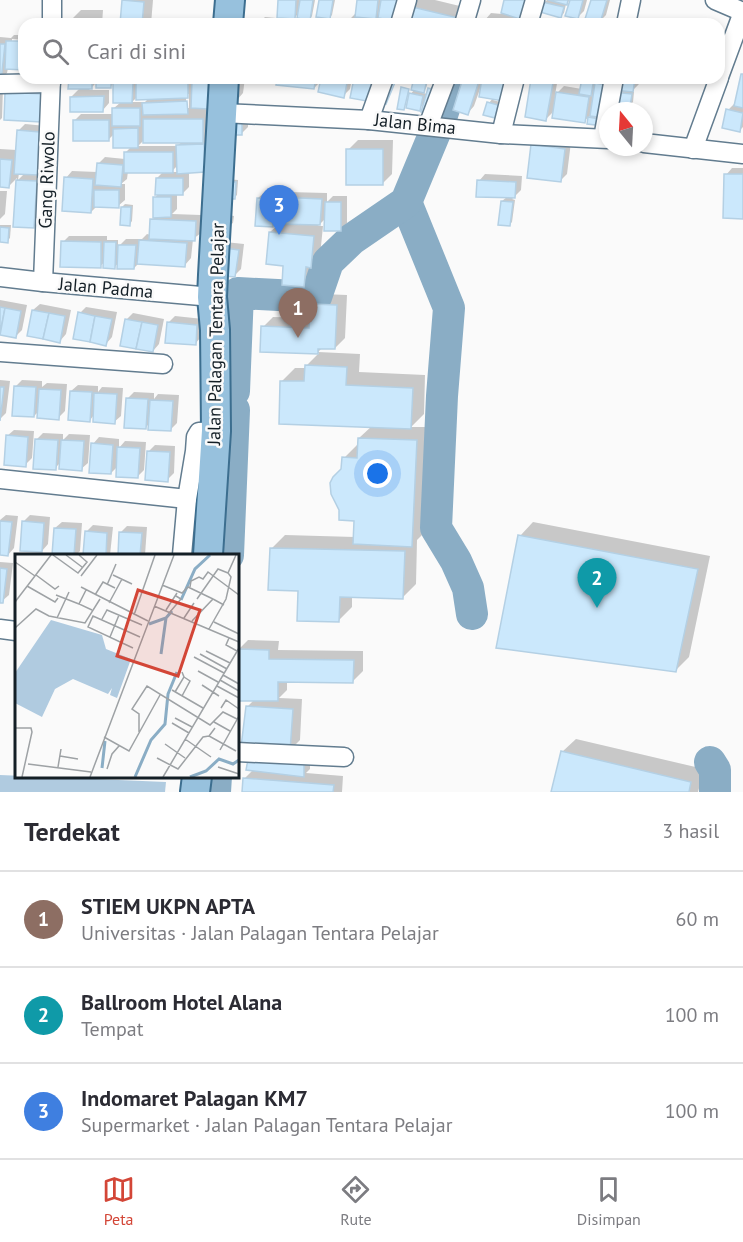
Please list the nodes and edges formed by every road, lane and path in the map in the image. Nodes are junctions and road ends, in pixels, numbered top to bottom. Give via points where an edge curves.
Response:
1 (52, 0) edge
2 (230, 0) edge
3 (407, 0) edge
4 (471, 0) edge
5 (535, 0) edge
6 (631, 0) edge
7 (715, 0) edge
8 (743, 12) edge
9 (52, 18) edge
10 (228, 18) edge
11 (402, 18) edge
12 (466, 18) edge
13 (530, 18) edge
14 (627, 18) edge
15 (725, 61) edge
16 (18, 83) edge
17 (0, 84) edge
18 (51, 84) edge
19 (224, 84) edge
20 (382, 84) edge
21 (444, 84) edge
22 (514, 84) edge
23 (613, 84) edge
24 (716, 84) edge
25 (611, 102) edge
26 (222, 113) junction
27 (369, 120) junction
28 (434, 126) junction
29 (501, 134) junction
30 (599, 138) edge
31 (653, 144) edge
32 (693, 149) junction
33 (743, 154) edge
34 (0, 277) edge
35 (43, 282) junction
36 (212, 297) junction
37 (0, 352) edge
38 (163, 364) dead end
39 (216, 431) junction
40 (0, 479) edge
41 (187, 500) junction
42 (182, 554) edge
43 (208, 554) edge
44 (0, 629) edge
45 (15, 632) edge
46 (238, 752) edge
47 (344, 757) dead end
48 (196, 777) edge
49 (195, 792) edge

1 - 9 street
2 - 10 main road
3 - 11 street
4 - 12 street
5 - 13 street
6 - 14 street
7 - 8 street
8 - 15 street
16 - 17 street
18 - 35 street, Gang Riwolo
19 - 26 main road, Jalan Palagan Tentara Pelajar
20 - 27 street
21 - 28 street
22 - 29 street
23 - 25 street
24 - 32 street
26 - 27 street, Jalan Bima
26 - 36 main road, Jalan Palagan Tentara Pelajar
27 - 28 street, Jalan Bima
28 - 29 street, Jalan Bima
29 - 30 street, Jalan Bima
31 - 32 street
32 - 33 street
34 - 35 street, Jalan Padma
35 - 36 street, Jalan Padma
36 - 39 main road, Jalan Palagan Tentara Pelajar via 216,330
37 - 38 street
39 - 41 street via 200,432 196,437
39 - 43 main road, Jalan Palagan Tentara Pelajar
40 - 41 street
41 - 42 street
44 - 45 street
46 - 47 street
48 - 49 main road

